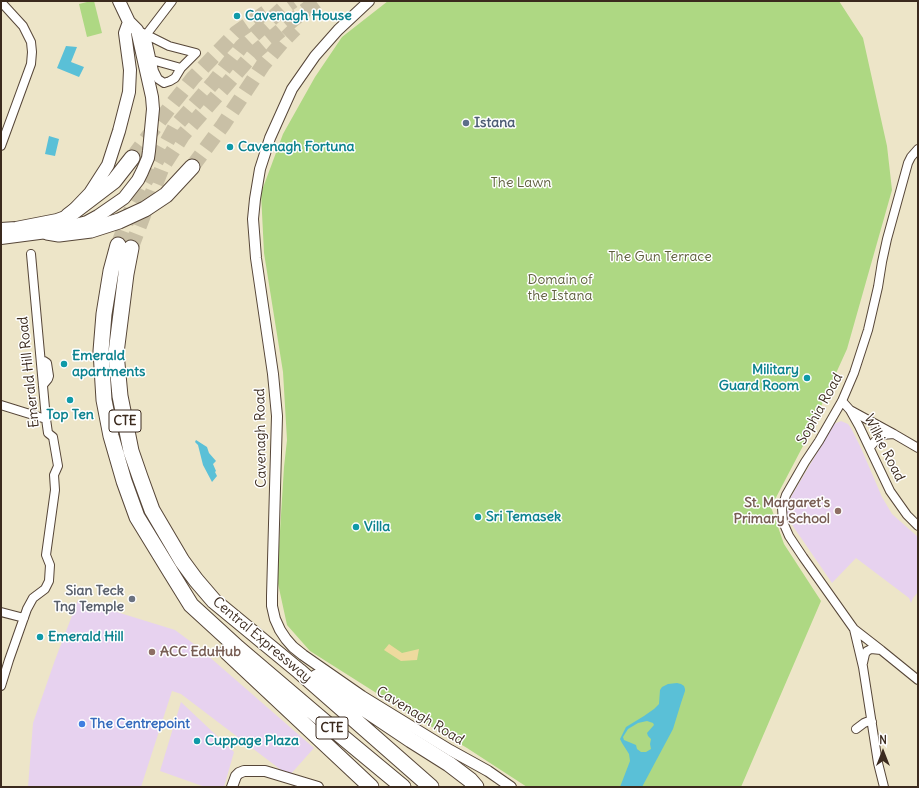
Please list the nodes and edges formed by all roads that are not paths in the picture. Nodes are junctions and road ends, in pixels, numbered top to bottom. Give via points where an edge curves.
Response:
1 (119, 1) edge
2 (172, 1) edge
3 (369, 1) edge
4 (1, 2) edge
5 (134, 30) junction
6 (152, 60) junction
7 (181, 68) junction
8 (1, 146) edge
9 (918, 149) edge
10 (132, 158) tunnel mouth
11 (192, 167) tunnel mouth
12 (68, 216) junction
13 (1, 229) edge
14 (47, 232) junction
15 (1, 238) edge
16 (31, 254) dead end
17 (842, 400) junction
18 (1, 405) edge
19 (850, 410) junction
20 (46, 419) junction
21 (894, 434) junction
22 (870, 447) junction
23 (918, 448) edge
24 (918, 526) edge
25 (192, 605) junction
26 (1, 612) edge
27 (24, 618) junction
28 (854, 629) junction
29 (884, 652) junction
30 (863, 666) junction
31 (299, 671) junction
32 (918, 680) edge
33 (1, 686) edge
34 (872, 722) junction
35 (856, 729) dead end
36 (473, 785) edge
37 (431, 786) edge
38 (232, 787) edge
39 (318, 787) edge
40 (371, 787) edge
41 (403, 787) edge
42 (511, 787) edge
43 (884, 787) edge

1 - 5 main road
2 - 5 street
3 - 42 street, Cavenagh Road via 319,51 292,89 268,144 260,169 255,199 255,244 277,416 272,606 280,630 303,655 362,696
4 - 8 street via 23,26 32,52
5 - 6 street
5 - 7 street via 169,46 196,53
5 - 12 main road via 129,92 120,131 108,165 90,193
5 - 14 main road via 149,81 153,109 145,166 124,198 98,216 87,222
6 - 7 street
6 - 7 street via 158,79 164,83 175,78
9 - 17 street, Sophia Road via 908,163 887,239 865,341
10 - 12 highway via 114,181
11 - 14 highway via 166,195 146,209 91,230 59,234
12 - 13 main road
14 - 15 main road
16 - 20 street, Emerald Hill Road
17 - 19 street, Wilkie Road
17 - 28 street, Sophia Road via 786,495 782,508 783,522 789,536
18 - 20 street
19 - 21 street
19 - 22 street, Wilkie Road
20 - 27 street, Emerald Hill Road via 48,433 54,437 58,466 54,475 55,490 46,555 50,565 49,581 45,590 33,598
21 - 22 street via 882,436
21 - 23 street
22 - 24 street, Wilkie Road via 890,491
25 - 31 highway, Central Expressway / CTE via 137,517 111,436 104,400 101,351 104,314 111,271 125,247 126,274 116,352 120,396 132,451 152,510 182,561 214,601
25 - 40 highway via 219,644
25 - 41 highway, Central Expressway / CTE via 238,648
26 - 27 street
27 - 33 street, Emerald Hill Road
28 - 29 street, Sophia Road
28 - 30 street
29 - 30 street via 871,649 867,651
29 - 32 street, Sophia Road
30 - 34 street
31 - 36 highway via 317,676 449,764
31 - 37 highway, Central Expressway / CTE
34 - 35 street via 864,723
34 - 43 street
38 - 39 street via 236,776 244,771 264,771

